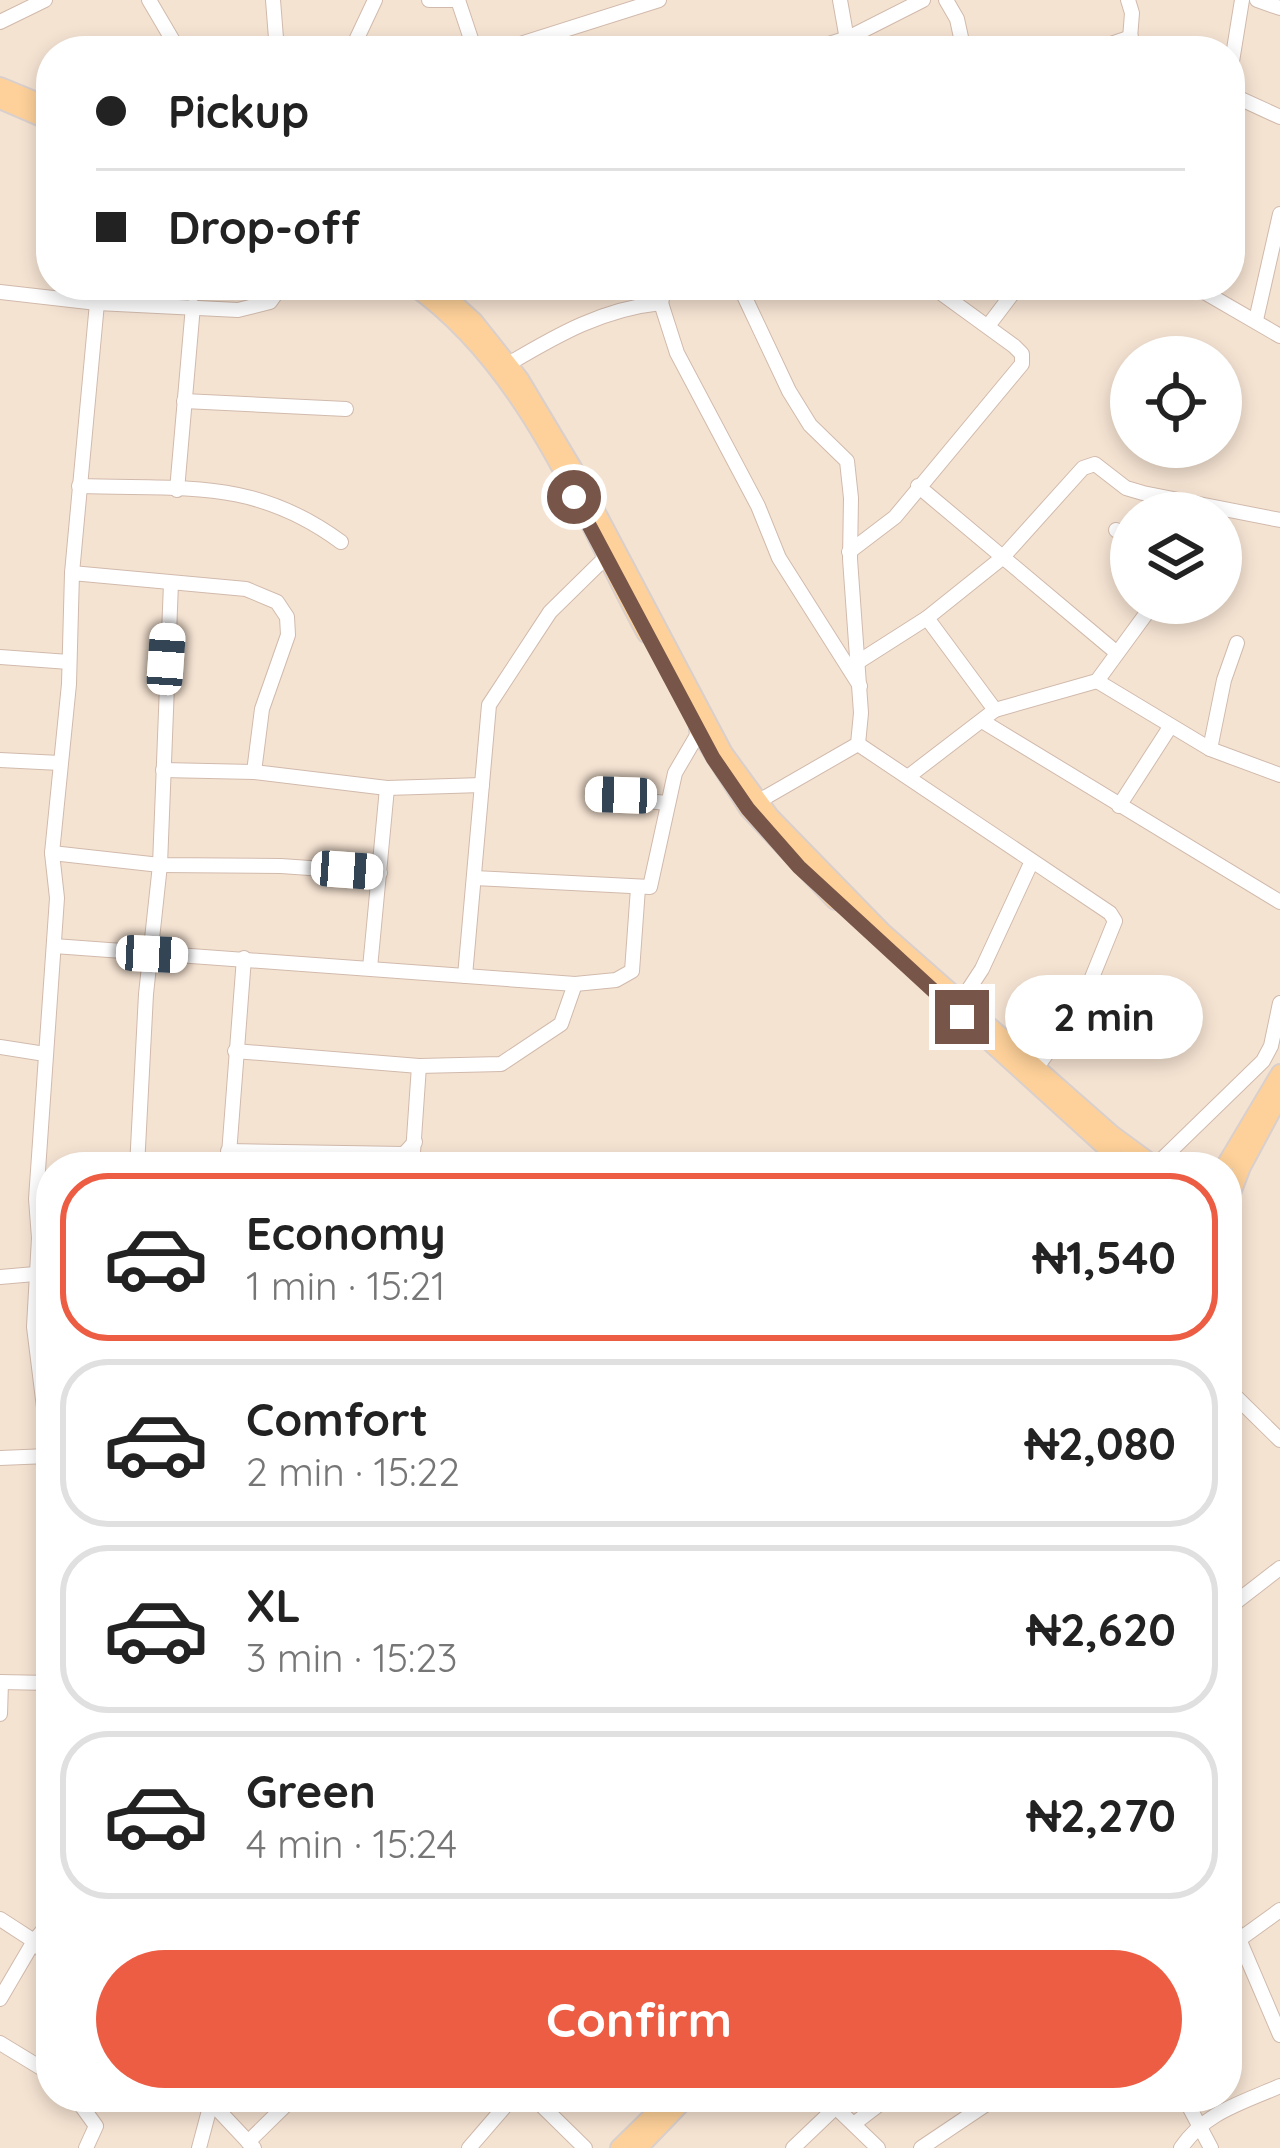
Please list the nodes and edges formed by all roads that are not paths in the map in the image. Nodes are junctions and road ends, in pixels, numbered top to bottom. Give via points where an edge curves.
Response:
1 (44, 0) edge
2 (149, 0) edge
3 (273, 0) edge
4 (375, 0) edge
5 (430, 0) edge
6 (458, 0) edge
7 (659, 0) edge
8 (840, 0) edge
9 (923, 0) edge
10 (946, 0) edge
11 (1128, 0) edge
12 (1243, 0) edge
13 (1258, 0) edge
14 (1280, 8) edge
15 (0, 22) edge
16 (170, 36) edge
17 (276, 36) edge
18 (357, 36) edge
19 (470, 36) edge
20 (545, 36) edge
21 (847, 36) edge
22 (862, 36) edge
23 (961, 36) edge
24 (1130, 36) edge
25 (1237, 36) edge
26 (0, 86) edge
27 (1, 100) edge
28 (36, 101) edge
29 (1245, 101) edge
30 (0, 112) edge
31 (36, 115) edge
32 (1280, 117) edge
33 (1280, 214) edge
34 (0, 292) edge
35 (36, 296) edge
36 (71, 300) edge
37 (271, 300) edge
38 (429, 300) edge
39 (454, 300) edge
40 (662, 300) edge
41 (746, 300) edge
42 (951, 300) edge
43 (1008, 300) edge
44 (1219, 300) edge
45 (97, 303) junction
46 (661, 303) junction
47 (193, 306) junction
48 (1256, 320) junction
49 (988, 326) junction
50 (1280, 336) edge
51 (510, 363) junction
52 (184, 401) junction
53 (346, 409) dead end
54 (79, 486) junction
55 (918, 486) junction
56 (177, 490) junction
57 (1280, 520) edge
58 (341, 542) dead end
59 (849, 552) junction
60 (605, 558) junction
61 (1002, 558) junction
62 (72, 573) junction
63 (171, 584) junction
64 (927, 618) junction
65 (1139, 624) edge
66 (1237, 643) dead end
67 (1118, 652) junction
68 (0, 656) edge
69 (69, 662) junction
70 (859, 662) junction
71 (1097, 681) junction
72 (860, 686) junction
73 (988, 716) junction
74 (1170, 727) junction
75 (699, 732) junction
76 (858, 744) junction
77 (1210, 748) junction
78 (0, 760) edge
79 (60, 763) junction
80 (163, 770) junction
81 (254, 772) junction
82 (1280, 775) edge
83 (909, 776) junction
84 (482, 785) junction
85 (387, 788) junction
86 (594, 794) dead end
87 (759, 801) junction
88 (666, 803) junction
89 (1119, 806) junction
90 (52, 853) junction
91 (1032, 861) junction
92 (160, 865) junction
93 (380, 872) junction
94 (474, 878) junction
95 (638, 888) junction
96 (1280, 902) edge
97 (54, 946) junction
98 (152, 954) junction
99 (244, 958) junction
100 (370, 968) junction
101 (465, 976) junction
102 (575, 984) junction
103 (961, 1001) junction
104 (1280, 1003) edge
105 (0, 1047) edge
106 (235, 1051) junction
107 (45, 1054) junction
108 (419, 1066) junction
109 (1036, 1068) junction
110 (1280, 1073) edge
111 (1280, 1096) edge
112 (415, 1142) junction
113 (44, 1152) edge
114 (138, 1152) edge
115 (228, 1152) edge
116 (406, 1152) edge
117 (414, 1152) edge
118 (1111, 1152) edge
119 (1138, 1152) edge
120 (1171, 1152) edge
121 (1233, 1152) edge
122 (1242, 1167) edge
123 (36, 1265) edge
124 (35, 1274) junction
125 (0, 1277) edge
126 (36, 1344) edge
127 (1242, 1403) edge
128 (1280, 1440) edge
129 (0, 1458) edge
130 (36, 1459) edge
131 (1280, 1568) edge
132 (1242, 1597) edge
133 (0, 1682) edge
134 (36, 1683) edge
135 (0, 1714) edge
136 (1280, 1910) edge
137 (0, 1919) edge
138 (1242, 1938) edge
139 (36, 1939) edge
140 (34, 1941) junction
141 (36, 1943) edge
142 (1242, 1944) edge
143 (0, 2000) edge
144 (1280, 2035) edge
145 (0, 2043) edge
146 (36, 2065) edge
147 (1280, 2086) edge
148 (1242, 2102) edge
149 (86, 2112) edge
150 (205, 2112) edge
151 (219, 2112) edge
152 (281, 2112) edge
153 (500, 2112) edge
154 (548, 2112) edge
155 (656, 2112) edge
156 (675, 2112) edge
157 (822, 2112) edge
158 (842, 2112) edge
159 (869, 2112) edge
160 (975, 2112) edge
161 (1192, 2112) edge
162 (1220, 2112) edge
163 (855, 2123) junction
164 (1198, 2125) junction
165 (251, 2145) edge
166 (647, 2146) edge
167 (86, 2148) edge
168 (199, 2148) edge
169 (469, 2148) edge
170 (585, 2148) edge
171 (620, 2148) edge
172 (793, 2148) edge
173 (878, 2148) edge
174 (921, 2148) edge
175 (1181, 2148) edge
176 (1211, 2148) edge

1 - 15 street
2 - 16 street
3 - 17 street
4 - 18 street
5 - 6 street
6 - 19 street
7 - 20 street
8 - 21 street
9 - 22 street
10 - 23 street
11 - 24 street
12 - 25 street
13 - 14 street
26 - 28 main road
27 - 30 street
27 - 31 main road
29 - 32 street
33 - 48 street
34 - 35 street
36 - 45 street
37 - 47 street via 257,308
38 - 60 main road via 497,369
39 - 51 main road
40 - 46 street
41 - 59 street via 789,392 848,461
42 - 49 street
43 - 49 street
44 - 48 street
45 - 47 street
45 - 54 street
46 - 51 street via 580,323
46 - 72 street via 677,353 779,558
47 - 52 street
48 - 50 street
49 - 55 street via 1022,354 1022,364
51 - 87 main road via 724,753
52 - 53 street
52 - 56 street
54 - 56 street
54 - 62 street
55 - 59 street via 895,517
55 - 61 street
56 - 58 street via 265,500
57 - 61 street via 1142,494 1091,464
59 - 70 street
60 - 75 main road
60 - 84 street via 550,612 495,690
61 - 64 street
61 - 67 street
62 - 63 street
62 - 69 street
63 - 80 street
63 - 81 street via 245,589 277,602 287,617
64 - 70 street
64 - 73 street via 959,657
65 - 67 street
66 - 77 street
67 - 71 street
68 - 69 street
69 - 79 street
70 - 72 street
71 - 73 street
71 - 74 street
72 - 76 street
73 - 83 street
73 - 89 street
74 - 77 street
74 - 89 street
75 - 88 street
75 - 118 main road via 748,809 799,867
76 - 83 street
76 - 87 street
77 - 82 street
78 - 79 street
79 - 90 street
80 - 81 street
80 - 92 street
81 - 85 street
83 - 91 street
84 - 85 street
84 - 94 street
85 - 93 street
86 - 88 street
87 - 103 main road via 814,865
88 - 95 street via 655,877
89 - 96 street
90 - 92 street
90 - 97 street
91 - 103 street
91 - 109 street via 1114,921 1078,1012
92 - 93 street
92 - 98 street
93 - 100 street
94 - 95 street
94 - 101 street
95 - 102 street via 632,970 622,979
97 - 98 street
97 - 107 street
98 - 99 street
98 - 114 street
99 - 100 street
99 - 106 street
100 - 101 street
101 - 102 street
102 - 108 street via 561,1024 501,1064
103 - 109 main road
104 - 120 street via 1262,1061
105 - 107 street
106 - 108 street
106 - 115 street
107 - 113 street
108 - 112 street
109 - 119 main road
110 - 121 main road
111 - 122 main road
112 - 116 street
112 - 117 street
123 - 124 street
124 - 125 street
124 - 126 street
127 - 128 street
129 - 130 street
131 - 132 street
133 - 134 street
133 - 135 street
136 - 138 street
137 - 140 street
139 - 140 street
140 - 141 street
140 - 143 street
142 - 144 street
145 - 146 street
147 - 148 street
149 - 167 street via 96,2126
150 - 168 street
151 - 165 street
152 - 165 street
153 - 169 street
154 - 170 street
155 - 171 main road
156 - 166 main road
157 - 172 street
158 - 163 street
159 - 163 street
160 - 174 street
161 - 164 street
162 - 164 street
163 - 173 street
164 - 175 street
164 - 176 street

